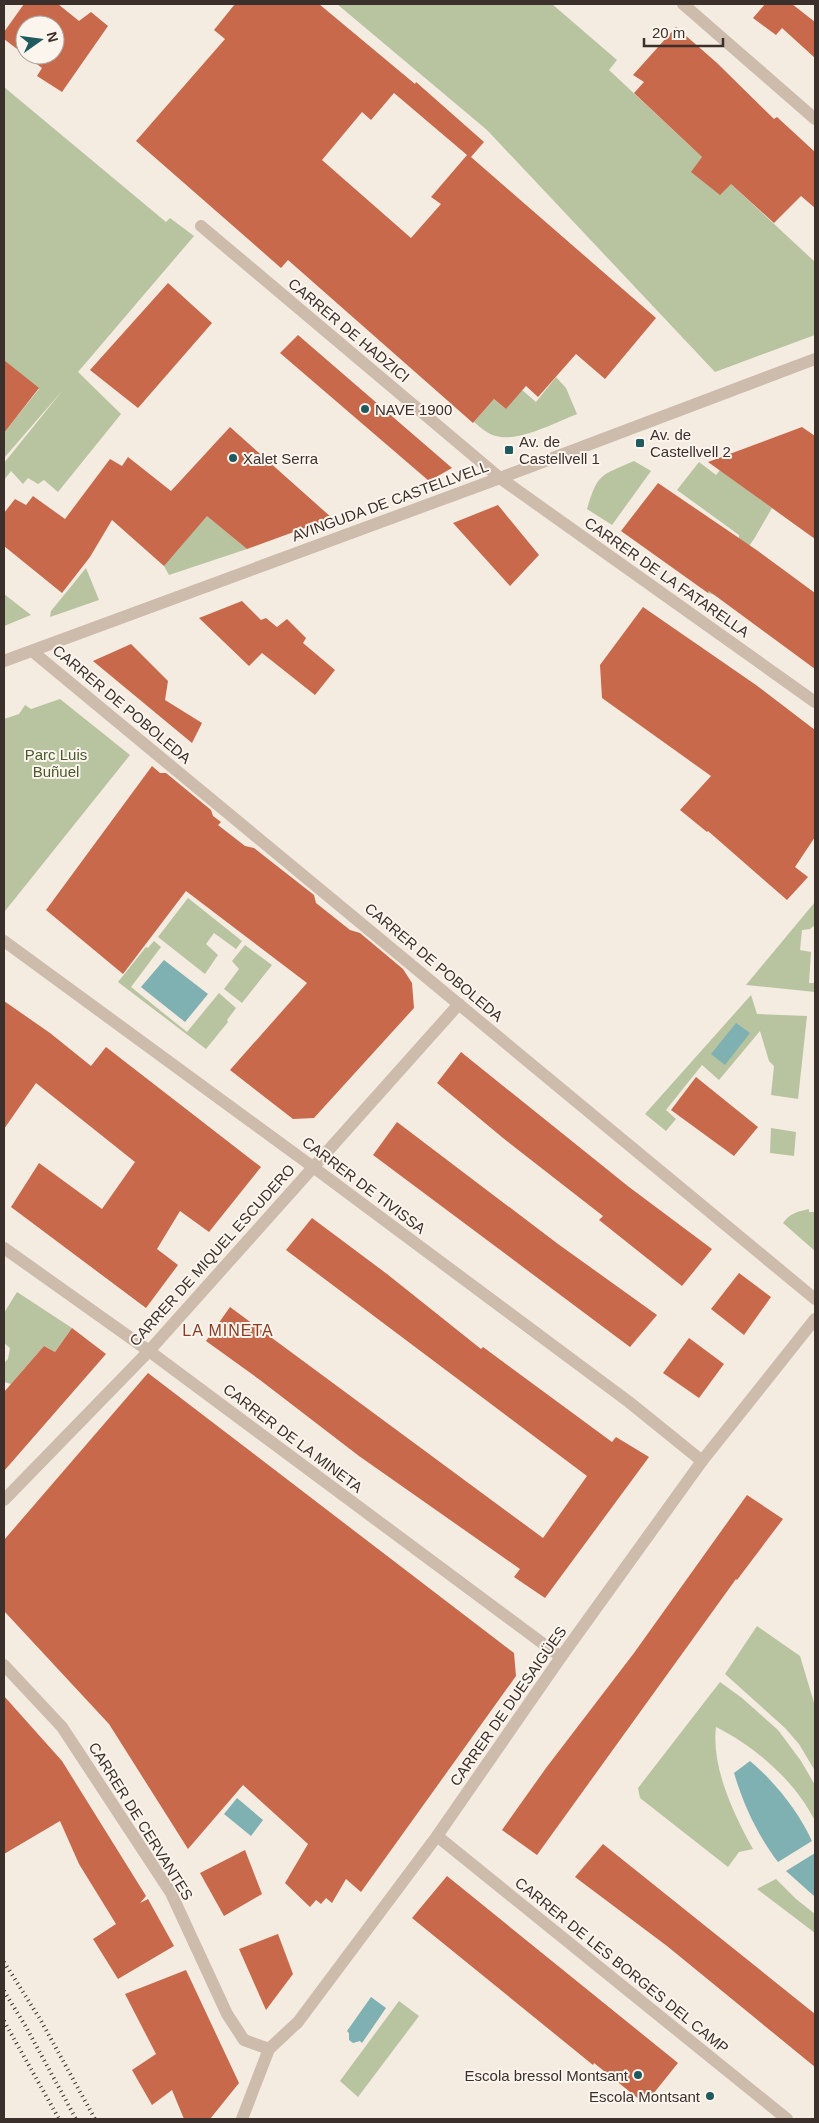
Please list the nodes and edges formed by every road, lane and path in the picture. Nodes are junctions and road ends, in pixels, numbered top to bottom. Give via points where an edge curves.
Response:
1 (683, 4) edge
2 (815, 120) edge
3 (201, 226) dead end
4 (815, 359) edge
5 (500, 478) junction
6 (32, 650) junction
7 (4, 661) edge
8 (815, 702) edge
9 (4, 940) edge
10 (459, 1004) junction
11 (313, 1167) junction
12 (4, 1248) edge
13 (815, 1299) edge
14 (815, 1319) edge
15 (149, 1351) junction
16 (702, 1461) junction
17 (4, 1500) edge
18 (561, 1657) junction
19 (4, 1665) edge
20 (437, 1836) junction
21 (269, 2049) junction
22 (242, 2119) edge
23 (787, 2119) edge

1 - 2 street
3 - 5 street, CARRER DE HADZICI
4 - 5 street, AVINGUDA DE CASTELLVELL
5 - 6 street, AVINGUDA DE CASTELLVELL
5 - 8 street, CARRER DE LA FATARELLA
6 - 7 street, AVINGUDA DE CASTELLVELL
6 - 10 street, CARRER DE POBOLEDA
9 - 11 street, CARRER DE TIVISSA
10 - 11 street, CARRER DE MIQUEL ESCUDERO
10 - 13 street, CARRER DE POBOLEDA
11 - 15 street, CARRER DE MIQUEL ESCUDERO
11 - 16 street, CARRER DE TIVISSA via 629,1402
12 - 15 street, CARRER DE LA MINETA
14 - 16 street, CARRER DE DUESAIGÜES
15 - 17 street, CARRER DE MIQUEL ESCUDERO
15 - 18 street, CARRER DE LA MINETA
16 - 18 street, CARRER DE DUESAIGÜES
18 - 20 street, CARRER DE DUESAIGÜES
19 - 21 street, CARRER DE CERVANTES via 62,1728 171,1893 227,2014 244,2040
20 - 21 street, CARRER DE DUESAIGÜES via 298,2022
20 - 23 street, CARRER DE LES BORGES DEL CAMP
21 - 22 street, CARRER DE DUESAIGÜES

